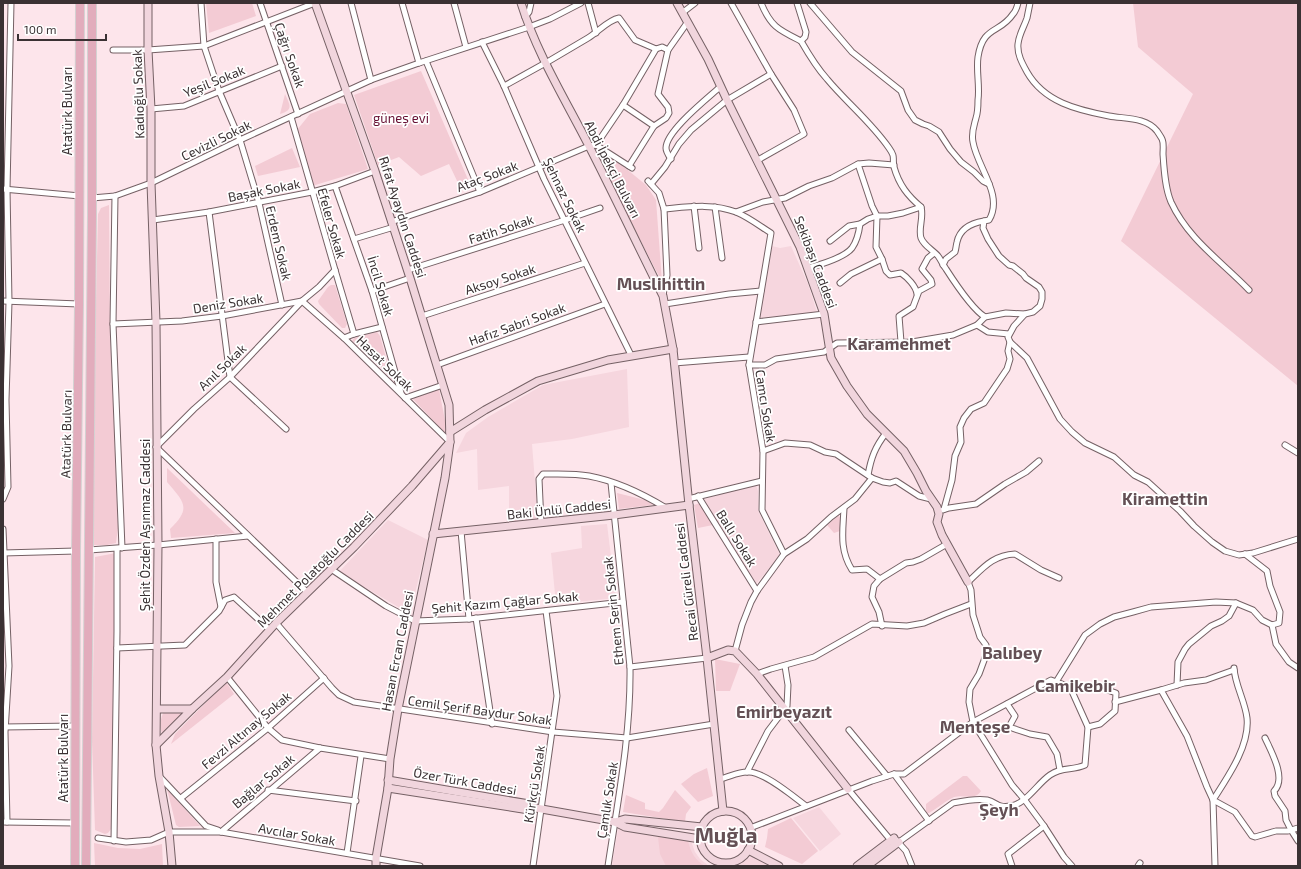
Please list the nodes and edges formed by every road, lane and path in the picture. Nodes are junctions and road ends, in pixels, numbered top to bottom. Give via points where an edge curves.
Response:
1 (11, 3) edge
2 (80, 3) edge
3 (92, 3) edge
4 (148, 3) edge
5 (201, 3) edge
6 (260, 3) edge
7 (315, 3) edge
8 (352, 3) edge
9 (402, 3) edge
10 (454, 3) edge
11 (521, 3) edge
12 (531, 3) edge
13 (581, 3) edge
14 (588, 3) edge
15 (677, 3) edge
16 (695, 3) edge
17 (731, 3) edge
18 (761, 3) edge
19 (797, 3) edge
20 (810, 3) edge
21 (1018, 3) edge
22 (1030, 3) edge
23 (682, 13) junction
24 (526, 17) junction
25 (268, 22) junction
26 (687, 23) junction
27 (529, 27) junction
28 (596, 33) junction
29 (801, 41) junction
30 (482, 42) junction
31 (204, 46) junction
32 (466, 47) junction
33 (656, 49) junction
34 (113, 50) dead end
35 (148, 50) junction
36 (668, 50) junction
37 (426, 61) junction
38 (419, 63) junction
39 (546, 64) junction
40 (282, 66) junction
41 (771, 74) junction
42 (371, 80) junction
43 (504, 86) junction
44 (720, 87) junction
45 (219, 91) junction
46 (347, 91) junction
47 (727, 100) junction
48 (623, 105) junction
49 (151, 108) junction
50 (298, 114) junction
51 (291, 117) junction
52 (654, 126) junction
53 (240, 140) junction
54 (593, 146) junction
55 (671, 159) junction
56 (758, 160) junction
57 (858, 164) junction
58 (894, 165) junction
59 (539, 168) junction
60 (375, 171) junction
61 (152, 184) junction
62 (990, 184) junction
63 (335, 186) junction
64 (5, 189) edge
65 (312, 192) junction
66 (480, 192) junction
67 (80, 196) junction
68 (115, 196) junction
69 (92, 198) junction
70 (777, 200) junction
71 (259, 202) junction
72 (694, 206) junction
73 (715, 207) junction
74 (600, 208) dead end
75 (921, 208) junction
76 (664, 209) junction
77 (209, 212) junction
78 (736, 212) junction
79 (877, 216) junction
80 (153, 220) junction
81 (565, 220) junction
82 (984, 221) junction
83 (392, 224) junction
84 (860, 224) junction
85 (354, 239) junction
86 (830, 241) dead end
87 (699, 248) dead end
88 (934, 253) junction
89 (722, 258) dead end
90 (882, 259) junction
91 (585, 262) junction
92 (943, 265) junction
93 (808, 268) junction
94 (334, 270) junction
95 (408, 270) junction
96 (410, 278) junction
97 (840, 283) dead end
98 (1249, 290) dead end
99 (372, 291) junction
100 (761, 291) junction
101 (917, 294) junction
102 (663, 296) junction
103 (302, 301) junction
104 (6, 302) edge
105 (79, 304) junction
106 (605, 304) junction
107 (665, 304) junction
108 (282, 305) junction
109 (824, 314) junction
110 (1025, 314) junction
111 (222, 316) junction
112 (422, 316) junction
113 (985, 317) junction
114 (156, 322) junction
115 (756, 322) junction
116 (113, 324) junction
117 (978, 325) junction
118 (382, 327) junction
119 (354, 334) junction
120 (1009, 334) junction
121 (344, 338) junction
122 (901, 342) junction
123 (1010, 342) junction
124 (828, 348) junction
125 (673, 349) junction
126 (631, 355) junction
127 (749, 357) junction
128 (674, 363) junction
129 (437, 364) junction
130 (748, 366) junction
131 (230, 377) junction
132 (443, 385) junction
133 (403, 396) junction
134 (286, 429) dead end
135 (450, 432) junction
136 (886, 433) junction
137 (450, 442) junction
138 (1285, 445) dead end
139 (156, 447) junction
140 (762, 451) junction
141 (1298, 452) edge
142 (1039, 461) dead end
143 (870, 477) junction
144 (762, 481) junction
145 (611, 482) junction
146 (698, 496) junction
147 (3, 499) edge
148 (931, 499) junction
149 (688, 502) junction
150 (666, 508) junction
151 (844, 508) junction
152 (942, 512) junction
153 (614, 515) junction
154 (541, 523) junction
155 (3, 529) edge
156 (461, 531) junction
157 (433, 534) junction
158 (248, 536) junction
159 (216, 539) junction
160 (1298, 539) edge
161 (947, 544) junction
162 (158, 545) junction
163 (120, 549) junction
164 (89, 550) junction
165 (76, 551) junction
166 (4, 553) edge
167 (784, 554) junction
168 (1245, 554) junction
169 (331, 569) junction
170 (1059, 578) dead end
171 (880, 579) junction
172 (968, 582) junction
173 (757, 591) junction
174 (307, 592) junction
175 (623, 602) junction
176 (971, 604) junction
177 (1236, 604) junction
178 (221, 607) junction
179 (546, 611) junction
180 (476, 618) junction
181 (469, 619) junction
182 (415, 621) junction
183 (276, 623) junction
184 (1272, 625) junction
185 (882, 626) junction
186 (270, 630) junction
187 (156, 647) junction
188 (117, 648) junction
189 (735, 651) junction
190 (707, 658) junction
191 (785, 666) junction
192 (630, 667) junction
193 (1298, 668) edge
194 (757, 674) junction
195 (226, 677) junction
196 (324, 678) junction
197 (1056, 682) junction
198 (1177, 685) junction
199 (1070, 687) junction
200 (1161, 690) junction
201 (1116, 702) junction
202 (1007, 704) junction
203 (157, 709) junction
204 (192, 709) junction
205 (398, 709) junction
206 (786, 710) junction
207 (973, 722) junction
208 (492, 724) junction
209 (714, 724) junction
210 (4, 726) edge
211 (76, 726) junction
212 (1088, 727) junction
213 (268, 728) junction
214 (849, 730) dead end
215 (553, 732) junction
216 (627, 738) junction
217 (1265, 738) dead end
218 (156, 745) junction
219 (320, 748) junction
220 (362, 756) junction
221 (390, 759) junction
222 (1060, 770) junction
223 (747, 772) junction
224 (894, 774) junction
225 (159, 776) junction
226 (887, 776) junction
227 (720, 779) junction
228 (388, 780) junction
229 (388, 788) junction
230 (848, 789) junction
231 (268, 790) junction
232 (181, 798) junction
233 (1024, 799) junction
234 (1213, 800) junction
235 (356, 801) junction
236 (806, 806) junction
237 (539, 808) junction
238 (723, 812) junction
239 (929, 821) junction
240 (5, 822) edge
241 (615, 822) junction
242 (75, 823) junction
243 (1044, 826) junction
244 (702, 827) junction
245 (750, 828) junction
246 (1298, 828) edge
247 (1291, 830) junction
248 (169, 832) junction
249 (221, 832) junction
250 (98, 838) dead end
251 (700, 839) junction
252 (114, 841) junction
253 (895, 841) junction
254 (1298, 841) edge
255 (748, 850) junction
256 (348, 854) junction
257 (376, 862) edge
258 (715, 863) edge
259 (75, 866) edge
260 (86, 866) edge
261 (172, 866) edge
262 (420, 866) edge
263 (533, 866) edge
264 (608, 866) edge
265 (779, 866) edge
266 (857, 866) edge
267 (867, 866) edge
268 (912, 866) edge
269 (1012, 866) edge
270 (1072, 866) edge
271 (1215, 866) edge

1 - 64 street
2 - 67 main road, Atatürk Bulvarı
3 - 69 main road, Atatürk Bulvarı
4 - 35 street, Kadıoğlu Sokak
5 - 31 street, Erdem Sokak
6 - 25 street, Çağrı Sokak
7 - 25 street
7 - 46 street, Rıfat Ayaydın Caddesi
8 - 42 street
9 - 38 street
10 - 32 street
11 - 24 street, Abdi İpekçi Bulvarı
12 - 24 street via 530,12
13 - 27 street, Cevizli Sokak
14 - 28 street
15 - 23 street, Sekibaşı Caddesi
16 - 23 street
17 - 41 street
18 - 29 street via 772,24
19 - 29 street via 806,32
20 - 62 street via 852,52 901,92 915,120 939,132 961,162
21 - 62 street via 1014,14 990,31 980,45 979,98 973,141 977,158
22 - 98 street via 1018,44 1019,56 1030,77 1046,95 1067,106 1136,120 1154,127 1163,140 1166,186 1170,201 1184,225 1208,252
23 - 26 street, Sekibaşı Caddesi
24 - 27 street, Abdi İpekçi Bulvarı
25 - 31 street
25 - 40 street, Çağrı Sokak
26 - 36 street
26 - 44 street, Sekibaşı Caddesi via 708,59
27 - 30 street, Cevizli Sokak
27 - 39 street, Abdi İpekçi Bulvarı
28 - 33 street via 619,18 635,40
28 - 39 street
29 - 58 street via 826,79 888,146 894,155
30 - 32 street, Cevizli Sokak
30 - 43 street, Şehnaz Sokak
31 - 35 street
31 - 45 street, Erdem Sokak
32 - 37 street, Cevizli Sokak
33 - 36 street via 662,47
33 - 48 street
34 - 35 street
35 - 49 street, Kadıoğlu Sokak
36 - 52 street via 658,94 668,107 669,113
37 - 38 street, Cevizli Sokak
37 - 66 street
38 - 42 street, Cevizli Sokak
39 - 43 street
39 - 54 street, Abdi İpekçi Bulvarı
40 - 45 street, Yeşil Sokak
40 - 50 street, Çağrı Sokak
41 - 47 street
41 - 56 street via 794,110 804,134
42 - 46 street, Cevizli Sokak
43 - 59 street, Şehnaz Sokak
44 - 47 street, Sekibaşı Caddesi
44 - 55 street via 671,134 666,145
45 - 49 street, Yeşil Sokak via 184,106
45 - 53 street, Erdem Sokak
46 - 50 street, Cevizli Sokak
46 - 60 street, Rıfat Ayaydın Caddesi
47 - 55 street via 691,130
47 - 56 street, Sekibaşı Caddesi
48 - 52 street
48 - 54 street
49 - 61 street, Kadıoğlu Sokak
50 - 51 street, Cevizli Sokak
51 - 53 street, Cevizli Sokak
51 - 65 street, Efeler Sokak
52 - 54 street via 630,167
53 - 61 street, Cevizli Sokak
53 - 71 street, Erdem Sokak
54 - 59 street, Ataç Sokak
54 - 102 street, Abdi İpekçi Bulvarı
55 - 76 street via 650,183 659,193
56 - 70 street, Sekibaşı Caddesi
57 - 58 street
57 - 70 street via 832,178
57 - 79 street
58 - 75 street via 906,193
59 - 66 street, Ataç Sokak
59 - 81 street, Şehnaz Sokak
60 - 63 street, Başak Sokak
60 - 83 street, Rıfat Ayaydın Caddesi
61 - 68 street, Cevizli Sokak
61 - 80 street, Şehit Özden Aşınmaz Caddesi
62 - 82 street via 993,213 989,220
63 - 65 street, Başak Sokak
63 - 85 street, İncil Sokak
64 - 67 street
64 - 104 street
65 - 71 street, Başak Sokak
65 - 94 street, Efeler Sokak
66 - 83 street, Ataç Sokak
67 - 69 main road
67 - 105 main road, Atatürk Bulvarı
68 - 69 street, Cevizli Sokak
68 - 116 street
69 - 164 main road, Atatürk Bulvarı
70 - 78 street
70 - 93 street, Sekibaşı Caddesi
71 - 77 street, Başak Sokak
71 - 108 street, Erdem Sokak
72 - 73 street
72 - 76 street
72 - 87 street
73 - 78 street
73 - 89 street
74 - 81 street, Fatih Sokak
75 - 79 street via 896,215
75 - 88 street via 922,240
76 - 102 street via 667,275
77 - 80 street, Başak Sokak
77 - 111 street
78 - 100 street, Camcı Sokak via 771,233
79 - 84 street
79 - 90 street via 876,247
80 - 114 street, Şehit Özden Aşınmaz Caddesi
81 - 91 street, Şehnaz Sokak
81 - 95 street, Fatih Sokak
82 - 92 street via 972,223 966,228 957,241 955,252
82 - 110 street via 983,228 999,256 1042,292 1040,306
83 - 85 street, Ataç Sokak
83 - 95 street, Rıfat Ayaydın Caddesi
84 - 86 street via 850,226
84 - 93 street via 858,234 848,252 826,263
85 - 99 street, İncil Sokak
88 - 92 street
88 - 101 street via 922,269 932,284 922,288
90 - 97 street via 857,270
90 - 101 street via 886,271 890,275 901,273 906,276 917,290
91 - 106 street, Şehnaz Sokak
91 - 112 street, Aksoy Sokak
92 - 113 street via 976,310
93 - 109 street, Sekibaşı Caddesi
94 - 103 street, Deniz Sokak
94 - 119 street, Efeler Sokak
95 - 96 street, Rıfat Ayaydın Caddesi
96 - 99 street
96 - 112 street, Rıfat Ayaydın Caddesi
99 - 118 street, İncil Sokak
100 - 107 street
100 - 115 street, Camcı Sokak
101 - 122 street via 912,307 899,316
102 - 107 street, Abdi İpekçi Bulvarı
103 - 108 street, Deniz Sokak
103 - 121 street, Hasat Sokak
103 - 131 street, Anıl Sokak
104 - 105 street
104 - 147 street via 8,487
105 - 165 main road, Atatürk Bulvarı
106 - 126 street, Şehnaz Sokak
106 - 129 street, Hafız Sabri Sokak
107 - 125 street, Abdi İpekçi Bulvarı
108 - 111 street, Deniz Sokak
109 - 115 street
109 - 124 street, Sekibaşı Caddesi
110 - 113 street via 1006,313
110 - 120 street
111 - 114 street, Deniz Sokak
111 - 131 street
112 - 129 street, Rıfat Ayaydın Caddesi
113 - 117 street
114 - 116 street, Deniz Sokak
114 - 139 street, Şehit Özden Aşınmaz Caddesi
115 - 127 street, Camcı Sokak
116 - 163 street
117 - 120 street via 988,332
117 - 122 street via 953,335
118 - 119 street
118 - 133 street, İncil Sokak
119 - 121 street
120 - 123 street
121 - 133 street, Hasat Sokak
122 - 124 street via 837,343
123 - 152 street via 1007,369 984,403 971,409 960,427 961,442
123 - 168 street via 1027,358 1060,419 1072,432 1085,443 1114,457 1134,475 1148,482 1219,547 1239,555
124 - 130 street via 824,352
124 - 136 street, Sekibaşı Caddesi via 830,358 847,386 867,414
125 - 126 street
125 - 128 street, Recai Güreli Caddesi
126 - 135 street via 538,381
127 - 128 street
127 - 130 street, Camcı Sokak
128 - 149 street, Recai Güreli Caddesi
129 - 132 street, Rıfat Ayaydın Caddesi
130 - 140 street, Camcı Sokak
131 - 134 street
131 - 139 street, Anıl Sokak
132 - 133 street
132 - 135 street, Rıfat Ayaydın Caddesi via 449,405
133 - 137 street, Hasat Sokak
135 - 137 street, Rıfat Ayaydın Caddesi
136 - 143 street via 871,459
136 - 148 street, Sekibaşı Caddesi via 904,451
137 - 157 street, Hasan Ercan Caddesi
137 - 169 street, Mehmet Polatoğlu Caddesi via 412,486
138 - 141 street
139 - 158 street
139 - 162 street, Şehit Özden Aşınmaz Caddesi
140 - 143 street via 785,443 810,445 836,454
140 - 144 street, Camcı Sokak
142 - 152 street via 976,504
143 - 148 street via 883,482 896,481 919,496
143 - 151 street via 855,499
144 - 146 street
144 - 167 street, Camcı Sokak via 762,510
145 - 150 street via 652,499
145 - 153 street, Ethem Serin Sokak
145 - 154 street via 589,476 543,474 539,478
146 - 149 street
146 - 173 street, Ballı Sokak
148 - 152 street, Sekibaşı Caddesi
149 - 150 street, Baki Ünlü Caddesi
149 - 190 street, Recai Güreli Caddesi
150 - 153 street, Baki Ünlü Caddesi
151 - 167 street via 807,539
151 - 171 street via 842,543 847,562 852,570 867,569
152 - 161 street, Sekibaşı Caddesi via 937,522
153 - 154 street, Baki Ünlü Caddesi
153 - 175 street, Ethem Serin Sokak
154 - 156 street, Baki Ünlü Caddesi
155 - 166 street
156 - 157 street, Baki Ünlü Caddesi
156 - 181 street
157 - 182 street, Hasan Ercan Caddesi
158 - 159 street
158 - 174 street
159 - 162 street
159 - 178 street via 216,582
160 - 168 street
161 - 171 street via 921,559 906,563
161 - 172 street, Sekibaşı Caddesi
162 - 163 street
162 - 187 street, Şehit Özden Aşınmaz Caddesi
163 - 164 street
163 - 188 street
164 - 165 main road
164 - 260 main road, Atatürk Bulvarı
165 - 166 street
165 - 211 main road, Atatürk Bulvarı
166 - 210 street via 9,666
167 - 173 street
168 - 184 street via 1267,571 1280,612 1279,623
169 - 174 street, Mehmet Polatoğlu Caddesi
169 - 182 street, Şehit Kazım Çağlar Sokak via 386,606
170 - 172 street via 1015,554 987,564
171 - 185 street via 874,586 872,597
172 - 176 street via 972,590
173 - 189 street via 742,625
174 - 183 street, Mehmet Polatoğlu Caddesi
175 - 179 street, Şehit Kazım Çağlar Sokak
175 - 192 street, Ethem Serin Sokak
176 - 185 street via 924,624
176 - 207 street via 980,637 986,645 986,655 970,689 969,702
177 - 184 street via 1254,610 1262,620
177 - 197 street via 1216,602 1151,607 1114,617 1085,635
177 - 198 street via 1226,619 1211,626 1185,649 1178,662
178 - 186 street via 225,600 234,597
178 - 187 street via 186,645
179 - 180 street, Şehit Kazım Çağlar Sokak
179 - 215 street, Kürkçü Sokak via 557,696
180 - 181 street, Şehit Kazım Çağlar Sokak
180 - 208 street
181 - 182 street, Şehit Kazım Çağlar Sokak
182 - 205 street, Hasan Ercan Caddesi
183 - 186 street, Mehmet Polatoğlu Caddesi
183 - 196 street, Cemil Şerif Baydur Sokak
184 - 193 street via 1276,644 1289,662
185 - 191 street via 872,624 814,657
186 - 195 street, Mehmet Polatoğlu Caddesi
187 - 188 street
187 - 203 street, Şehit Özden Aşınmaz Caddesi
188 - 252 street
189 - 190 street via 728,650
189 - 194 street
190 - 192 street
190 - 209 street, Recai Güreli Caddesi
191 - 194 street
191 - 206 street via 788,685
192 - 216 street, Ethem Serin Sokak
194 - 206 street
195 - 204 street, Mehmet Polatoğlu Caddesi
195 - 213 street
196 - 205 street, Cemil Şerif Baydur Sokak via 339,695 354,702
196 - 213 street, Fevzi Altınay Sokak
197 - 199 street
197 - 202 street via 1051,680
198 - 200 street
198 - 234 street via 1206,680 1234,669 1248,720 1237,760
199 - 201 street via 1099,687 1116,693
199 - 212 street
200 - 201 street
200 - 234 street via 1187,736
201 - 212 street via 1115,711 1100,724
202 - 207 street
202 - 222 street via 1015,716 1010,727 1048,737 1057,754
203 - 204 street
203 - 218 street, Şehit Özden Aşınmaz Caddesi
204 - 218 street, Mehmet Polatoğlu Caddesi
205 - 208 street, Cemil Şerif Baydur Sokak
205 - 221 street, Hasan Ercan Caddesi
206 - 223 street via 768,731
206 - 230 street
207 - 224 street via 909,771
207 - 233 street via 1012,785
208 - 215 street, Cemil Şerif Baydur Sokak
209 - 216 street, Cemil Şerif Baydur Sokak
209 - 227 street, Recai Güreli Caddesi
210 - 211 street
210 - 240 street
211 - 242 main road, Atatürk Bulvarı
212 - 222 street via 1085,765
213 - 219 street via 282,740
213 - 232 street, Fevzi Altınay Sokak
214 - 226 street
215 - 216 street, Cemil Şerif Baydur Sokak
215 - 237 street, Kürkçü Sokak
216 - 241 street, Çamlık Sokak
217 - 247 street via 1276,762 1279,777 1274,791 1275,796
218 - 225 street, Şehit Özden Aşınmaz Caddesi
219 - 220 street
219 - 231 street, Bağlar Sokak
220 - 221 street
220 - 235 street
221 - 228 street, Hasan Ercan Caddesi
222 - 233 street via 1049,776
223 - 227 street
223 - 236 street via 756,772
224 - 226 street
224 - 239 street
225 - 232 street
225 - 248 street, Şehit Özden Aşınmaz Caddesi
226 - 230 street
227 - 238 street, Recai Güreli Caddesi
228 - 229 street, Hasan Ercan Caddesi
228 - 237 street, Özer Türk Caddesi via 529,804
229 - 237 street, Özer Türk Caddesi via 529,810
229 - 257 street, Hasan Ercan Caddesi
230 - 236 street
230 - 253 street
231 - 235 street
231 - 249 street, Bağlar Sokak
232 - 249 street via 206,826
233 - 239 street via 1012,805 999,806 987,800 964,800 953,803
233 - 243 street
234 - 247 street via 1235,812 1252,836
234 - 271 street
235 - 256 street
236 - 245 street
237 - 241 street, Özer Türk Caddesi
237 - 263 street, Kürkçü Sokak
238 - 244 street via 710,816
238 - 245 street via 742,817
239 - 253 street
240 - 242 street
241 - 244 street, Özer Türk Caddesi via 625,819
241 - 251 street, Özer Türk Caddesi via 625,827
241 - 264 street, Çamlık Sokak
242 - 259 main road, Atatürk Bulvarı
243 - 269 street via 1008,854
243 - 270 street
244 - 251 street
245 - 255 street
246 - 247 street
247 - 254 street
248 - 249 street, Avcılar Sokak
248 - 252 street via 151,840
248 - 261 street, Şehit Özden Aşınmaz Caddesi
249 - 256 street, Avcılar Sokak
250 - 252 street
251 - 258 street via 703,850
253 - 266 street
253 - 267 street
253 - 268 street via 906,851
255 - 258 street via 740,859
255 - 265 street
256 - 257 street, Avcılar Sokak
257 - 262 street, Avcılar Sokak

